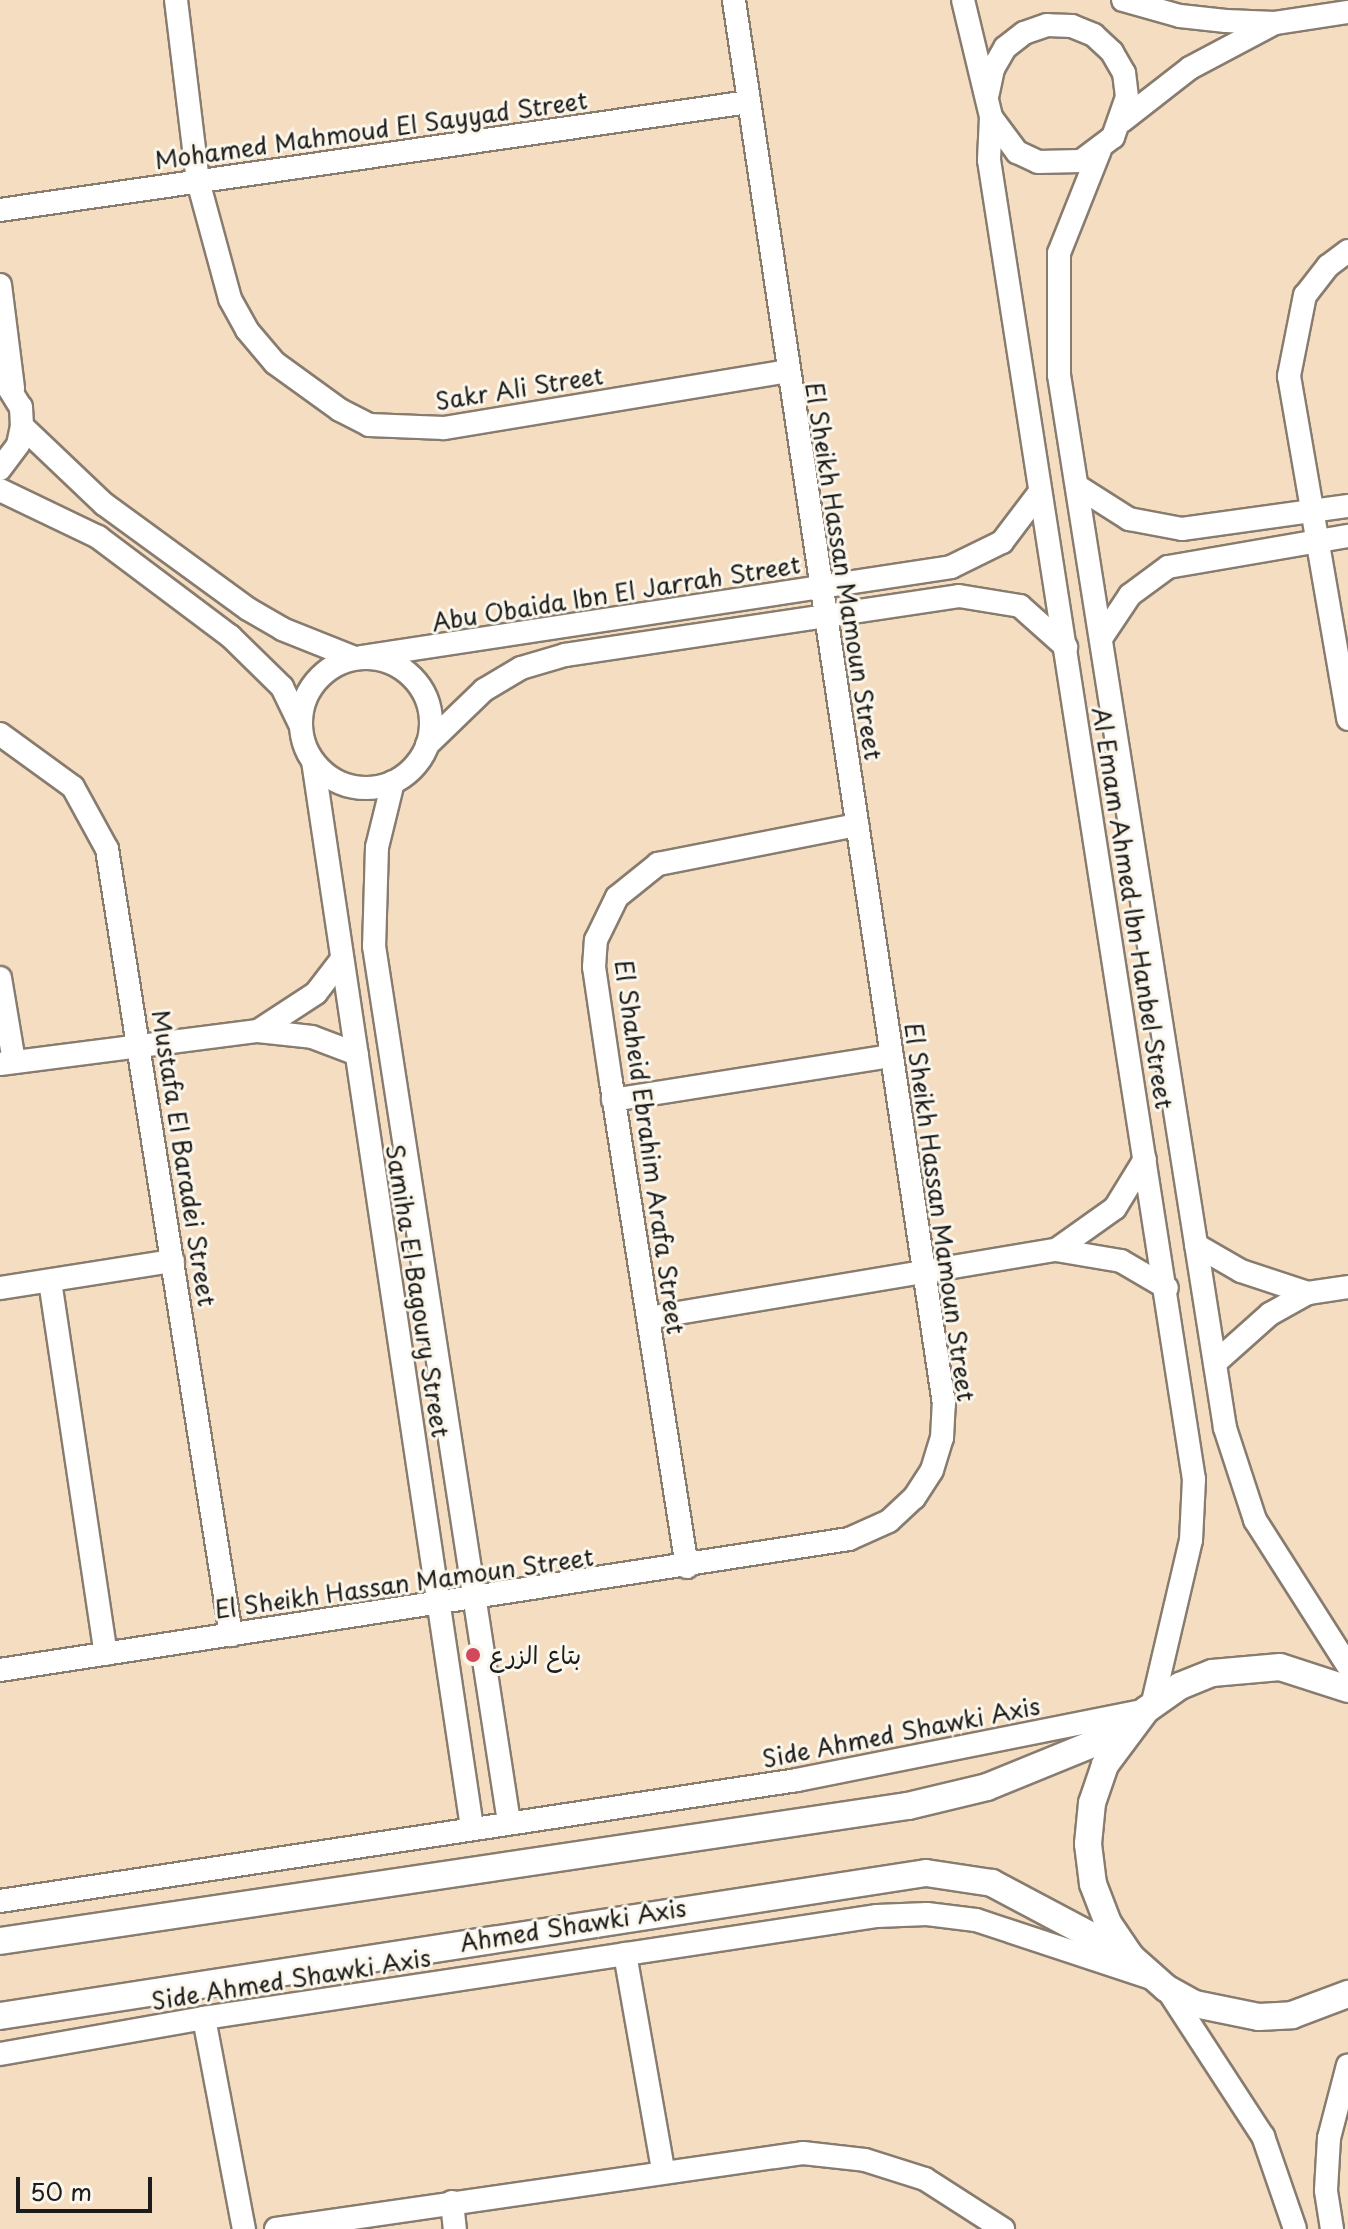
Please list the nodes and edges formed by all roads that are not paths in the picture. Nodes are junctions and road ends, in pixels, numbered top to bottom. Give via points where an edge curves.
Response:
1 (176, 0) edge
2 (734, 0) edge
3 (963, 0) edge
4 (1123, 0) edge
5 (1348, 12) edge
6 (1211, 19) junction
7 (1275, 23) junction
8 (1219, 53) junction
9 (988, 93) junction
10 (749, 102) junction
11 (991, 117) junction
12 (1122, 121) junction
13 (1100, 150) junction
14 (198, 181) junction
15 (0, 210) edge
16 (1348, 251) edge
17 (0, 285) edge
18 (787, 371) junction
19 (1059, 375) junction
20 (6, 381) edge
21 (1025, 381) junction
22 (22, 426) junction
23 (0, 469) edge
24 (1077, 486) junction
25 (0, 490) edge
26 (1039, 493) junction
27 (1348, 506) edge
28 (1313, 512) junction
29 (1348, 536) edge
30 (1317, 541) junction
31 (821, 588) junction
32 (826, 620) junction
33 (1102, 637) junction
34 (1066, 647) junction
35 (358, 658) junction
36 (1348, 719) edge
37 (300, 724) junction
38 (0, 734) edge
39 (427, 745) junction
40 (313, 761) junction
41 (393, 782) junction
42 (857, 825) junction
43 (342, 959) junction
44 (0, 978) edge
45 (258, 1031) junction
46 (140, 1045) junction
47 (357, 1054) junction
48 (892, 1056) junction
49 (7, 1063) edge
50 (613, 1100) junction
51 (1179, 1130) junction
52 (1144, 1147) junction
53 (1196, 1245) junction
54 (1056, 1250) junction
55 (173, 1261) junction
56 (924, 1272) junction
57 (50, 1281) junction
58 (1348, 1287) edge
59 (0, 1288) edge
60 (1167, 1288) junction
61 (1308, 1293) junction
62 (648, 1318) junction
63 (1215, 1363) junction
64 (687, 1567) junction
65 (475, 1599) junction
66 (439, 1605) junction
67 (231, 1635) junction
68 (106, 1654) junction
69 (1348, 1666) edge
70 (0, 1670) edge
71 (1348, 1689) edge
72 (1149, 1708) junction
73 (1127, 1730) junction
74 (509, 1822) junction
75 (472, 1827) junction
76 (0, 1901) edge
77 (0, 1941) edge
78 (625, 1954) junction
79 (1131, 1957) junction
80 (1160, 1983) junction
81 (1348, 1994) edge
82 (0, 2016) edge
83 (204, 2018) junction
84 (0, 2054) edge
85 (1348, 2065) edge
86 (663, 2169) junction
87 (452, 2202) junction
88 (244, 2229) edge
89 (276, 2229) edge
90 (455, 2229) edge
91 (1003, 2229) edge
92 (1295, 2229) edge
93 (1332, 2229) edge

1 - 14 street, Sakr Ali Street
2 - 10 street, El Sheikh Hassan Mamoun Street
3 - 9 street
4 - 6 street
5 - 7 street
6 - 7 street
6 - 8 street via 1223,33
7 - 8 street
8 - 12 street via 1172,80
9 - 11 street
9 - 12 street via 993,69 1015,41 1047,25 1072,26 1094,35 1112,52 1125,85
10 - 14 street, Mohamed Mahmoud El Sayyad Street
10 - 18 street, El Sheikh Hassan Mamoun Street
11 - 13 street via 1017,152 1038,162 1081,161
11 - 21 street, Al Emam Ahmed Ibn Hanbel Street via 989,160
12 - 13 street
13 - 19 street, Al Emam Ahmed Ibn Hanbel Street via 1059,253
14 - 15 street, Mohamed Mahmoud El Sayyad Street
14 - 18 street, Sakr Ali Street via 213,247 247,330 308,390 369,425 444,428
16 - 28 street via 1305,295 1295,329 1289,376
17 - 20 street
18 - 31 street, El Sheikh Hassan Mamoun Street
19 - 21 street
19 - 24 street, Al Emam Ahmed Ibn Hanbel Street
20 - 22 street
21 - 26 street, Al Emam Ahmed Ibn Hanbel Street
22 - 23 street via 18,445
22 - 35 street, Abu Obaida Ibn El Jarrah Street via 104,504 248,609 295,636
24 - 28 street via 1102,506 1158,527 1199,529
24 - 33 street, Al Emam Ahmed Ibn Hanbel Street
25 - 37 street via 98,537 230,636 276,679
26 - 31 street, Abu Obaida Ibn El Jarrah Street via 1008,537 976,559
26 - 34 street, Al Emam Ahmed Ibn Hanbel Street
27 - 28 street
28 - 30 street
29 - 30 street
30 - 33 street via 1168,567 1130,595
30 - 36 street
31 - 32 street, El Sheikh Hassan Mamoun Street
31 - 35 street, Abu Obaida Ibn El Jarrah Street
32 - 34 street via 981,596 1020,606
32 - 39 street via 546,660 484,690
32 - 42 street, El Sheikh Hassan Mamoun Street
33 - 51 street, Al Emam Ahmed Ibn Hanbel Street
34 - 52 street, Al Emam Ahmed Ibn Hanbel Street
35 - 37 street via 333,666 315,681
35 - 39 street via 387,660 417,684 431,719
37 - 40 street
38 - 46 street, Mustafa El Baradei Street via 49,764 93,816 115,883
39 - 41 street via 420,760
40 - 41 street via 349,786
40 - 43 street, Samiha El Bagoury Street
41 - 65 street, Samiha El Bagoury Street via 377,847 374,946
42 - 48 street, El Sheikh Hassan Mamoun Street
42 - 50 street, El Shaheid Ebrahim Arafa Street via 684,856 635,878 617,897 596,940 594,967
43 - 45 street via 316,993
43 - 47 street, Samiha El Bagoury Street
44 - 49 street
45 - 46 street
45 - 47 street via 312,1037
46 - 49 street
46 - 55 street, Mustafa El Baradei Street
47 - 66 street, Samiha El Bagoury Street
48 - 50 street
48 - 56 street, El Sheikh Hassan Mamoun Street
50 - 62 street, El Shaheid Ebrahim Arafa Street
51 - 52 street
51 - 53 street, Al Emam Ahmed Ibn Hanbel Street
52 - 54 street via 1115,1208
52 - 60 street, Al Emam Ahmed Ibn Hanbel Street
53 - 61 street via 1231,1267
53 - 63 street, Al Emam Ahmed Ibn Hanbel Street
54 - 56 street
54 - 60 street via 1121,1261
55 - 57 street
55 - 67 street, Mustafa El Baradei Street
56 - 62 street
56 - 64 street, El Sheikh Hassan Mamoun Street via 944,1404 939,1449 914,1498 889,1521 849,1539
57 - 59 street
57 - 68 street
58 - 61 street
60 - 72 street, Al Emam Ahmed Ibn Hanbel Street via 1194,1509
61 - 63 street via 1270,1314
62 - 64 street, El Shaheid Ebrahim Arafa Street
63 - 69 street, Al Emam Ahmed Ibn Hanbel Street via 1239,1484 1271,1548
64 - 65 street, El Sheikh Hassan Mamoun Street
65 - 66 street, El Sheikh Hassan Mamoun Street
65 - 74 street, Samiha El Bagoury Street
66 - 67 street, El Sheikh Hassan Mamoun Street
66 - 75 street, Samiha El Bagoury Street
67 - 68 street, El Sheikh Hassan Mamoun Street
68 - 70 street, El Sheikh Hassan Mamoun Street
71 - 72 main road via 1292,1669 1246,1667 1212,1673
72 - 73 main road
72 - 74 street, Side Ahmed Shawki Axis via 879,1767
73 - 77 main road via 987,1787 908,1806
73 - 79 main road via 1105,1765 1092,1803 1088,1844 1103,1910
74 - 75 street, Side Ahmed Shawki Axis
75 - 76 street, Side Ahmed Shawki Axis
78 - 80 street, Side Ahmed Shawki Axis via 877,1916 927,1914 976,1920
78 - 83 street, Side Ahmed Shawki Axis
78 - 86 street
79 - 80 main road
79 - 82 main road, Ahmed Shawki Axis via 992,1883 926,1873
80 - 81 main road via 1195,2004 1259,2017 1292,2015
80 - 92 street via 1263,2136
83 - 84 street, Side Ahmed Shawki Axis
83 - 88 street
85 - 93 street via 1329,2138 1326,2190
86 - 87 street
86 - 91 street via 803,2153 865,2160 925,2179
87 - 89 street
87 - 90 street

